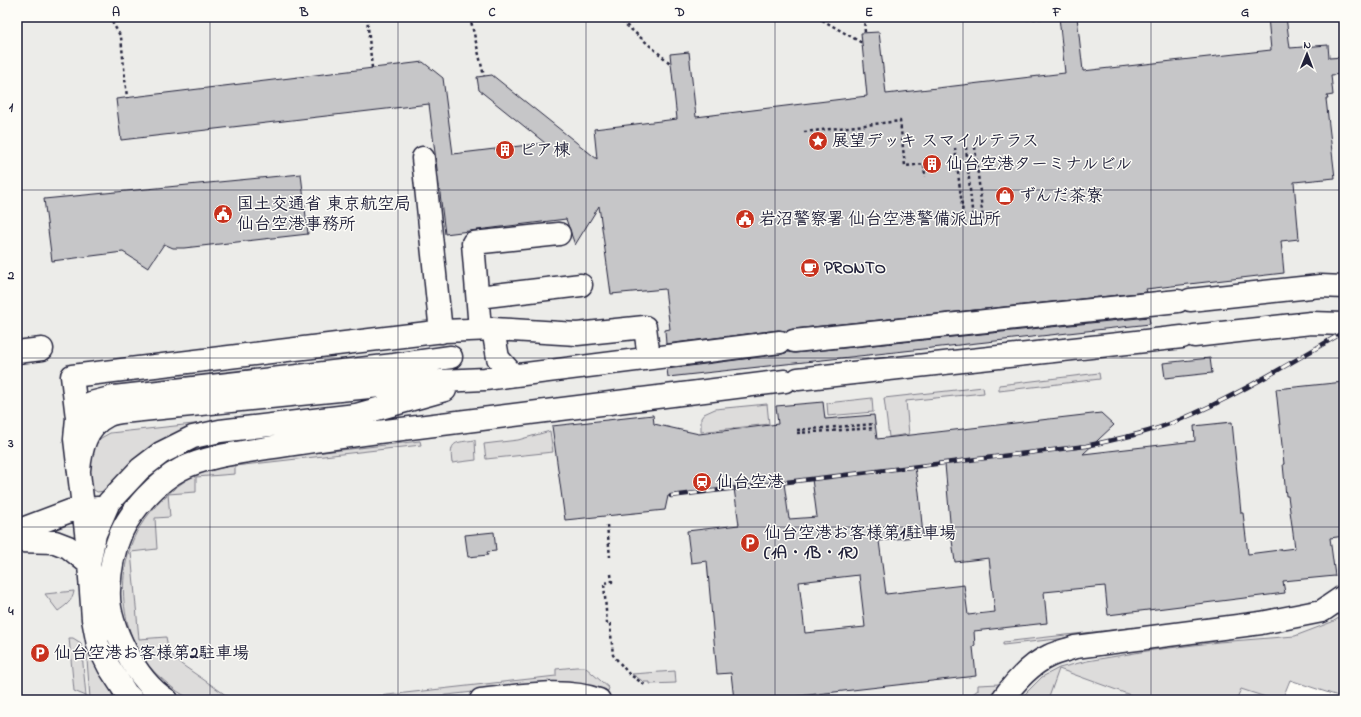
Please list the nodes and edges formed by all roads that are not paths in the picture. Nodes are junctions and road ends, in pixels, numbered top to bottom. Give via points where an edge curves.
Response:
1 (423, 158) dead end
2 (559, 234) dead end
3 (581, 285) dead end
4 (1344, 287) edge
5 (478, 297) junction
6 (1344, 324) edge
7 (487, 329) junction
8 (445, 332) junction
9 (42, 349) dead end
10 (17, 352) edge
11 (451, 357) junction
12 (649, 358) junction
13 (514, 375) junction
14 (476, 379) junction
15 (77, 418) junction
16 (245, 428) junction
17 (334, 438) junction
18 (79, 470) junction
19 (106, 507) junction
20 (84, 509) junction
21 (17, 531) edge
22 (17, 541) edge
23 (89, 564) junction
24 (1344, 596) edge
25 (539, 694) junction
26 (133, 700) edge
27 (168, 700) edge
28 (481, 700) edge
29 (518, 700) edge
30 (599, 700) edge
31 (1002, 700) edge

1 - 8 street
2 - 5 street via 474,243
3 - 5 street
4 - 12 street via 1320,286
5 - 7 street
6 - 17 street via 1311,323 791,380
7 - 8 street
7 - 12 street via 578,334 645,327
7 - 13 street via 498,358
8 - 11 street
8 - 15 street via 72,376
9 - 10 street
11 - 14 street
11 - 15 street via 114,396 91,404
12 - 13 street
13 - 14 street
14 - 16 street via 356,414
14 - 18 street via 419,382 108,415 90,430 80,454
15 - 18 street via 75,439
16 - 17 street
16 - 19 street via 193,437 161,453 140,469
17 - 27 street via 219,456 181,469 157,485 122,532 110,579 110,610 114,625 142,676
18 - 20 street
19 - 20 street
19 - 23 street via 95,534
20 - 21 street via 70,511
20 - 23 street
22 - 23 street via 55,542 68,546
23 - 26 street via 93,619 98,645 109,667
24 - 31 street via 1322,611 1261,623 1076,647 1048,656 1029,668
25 - 28 street
25 - 29 street
25 - 30 street via 571,695

